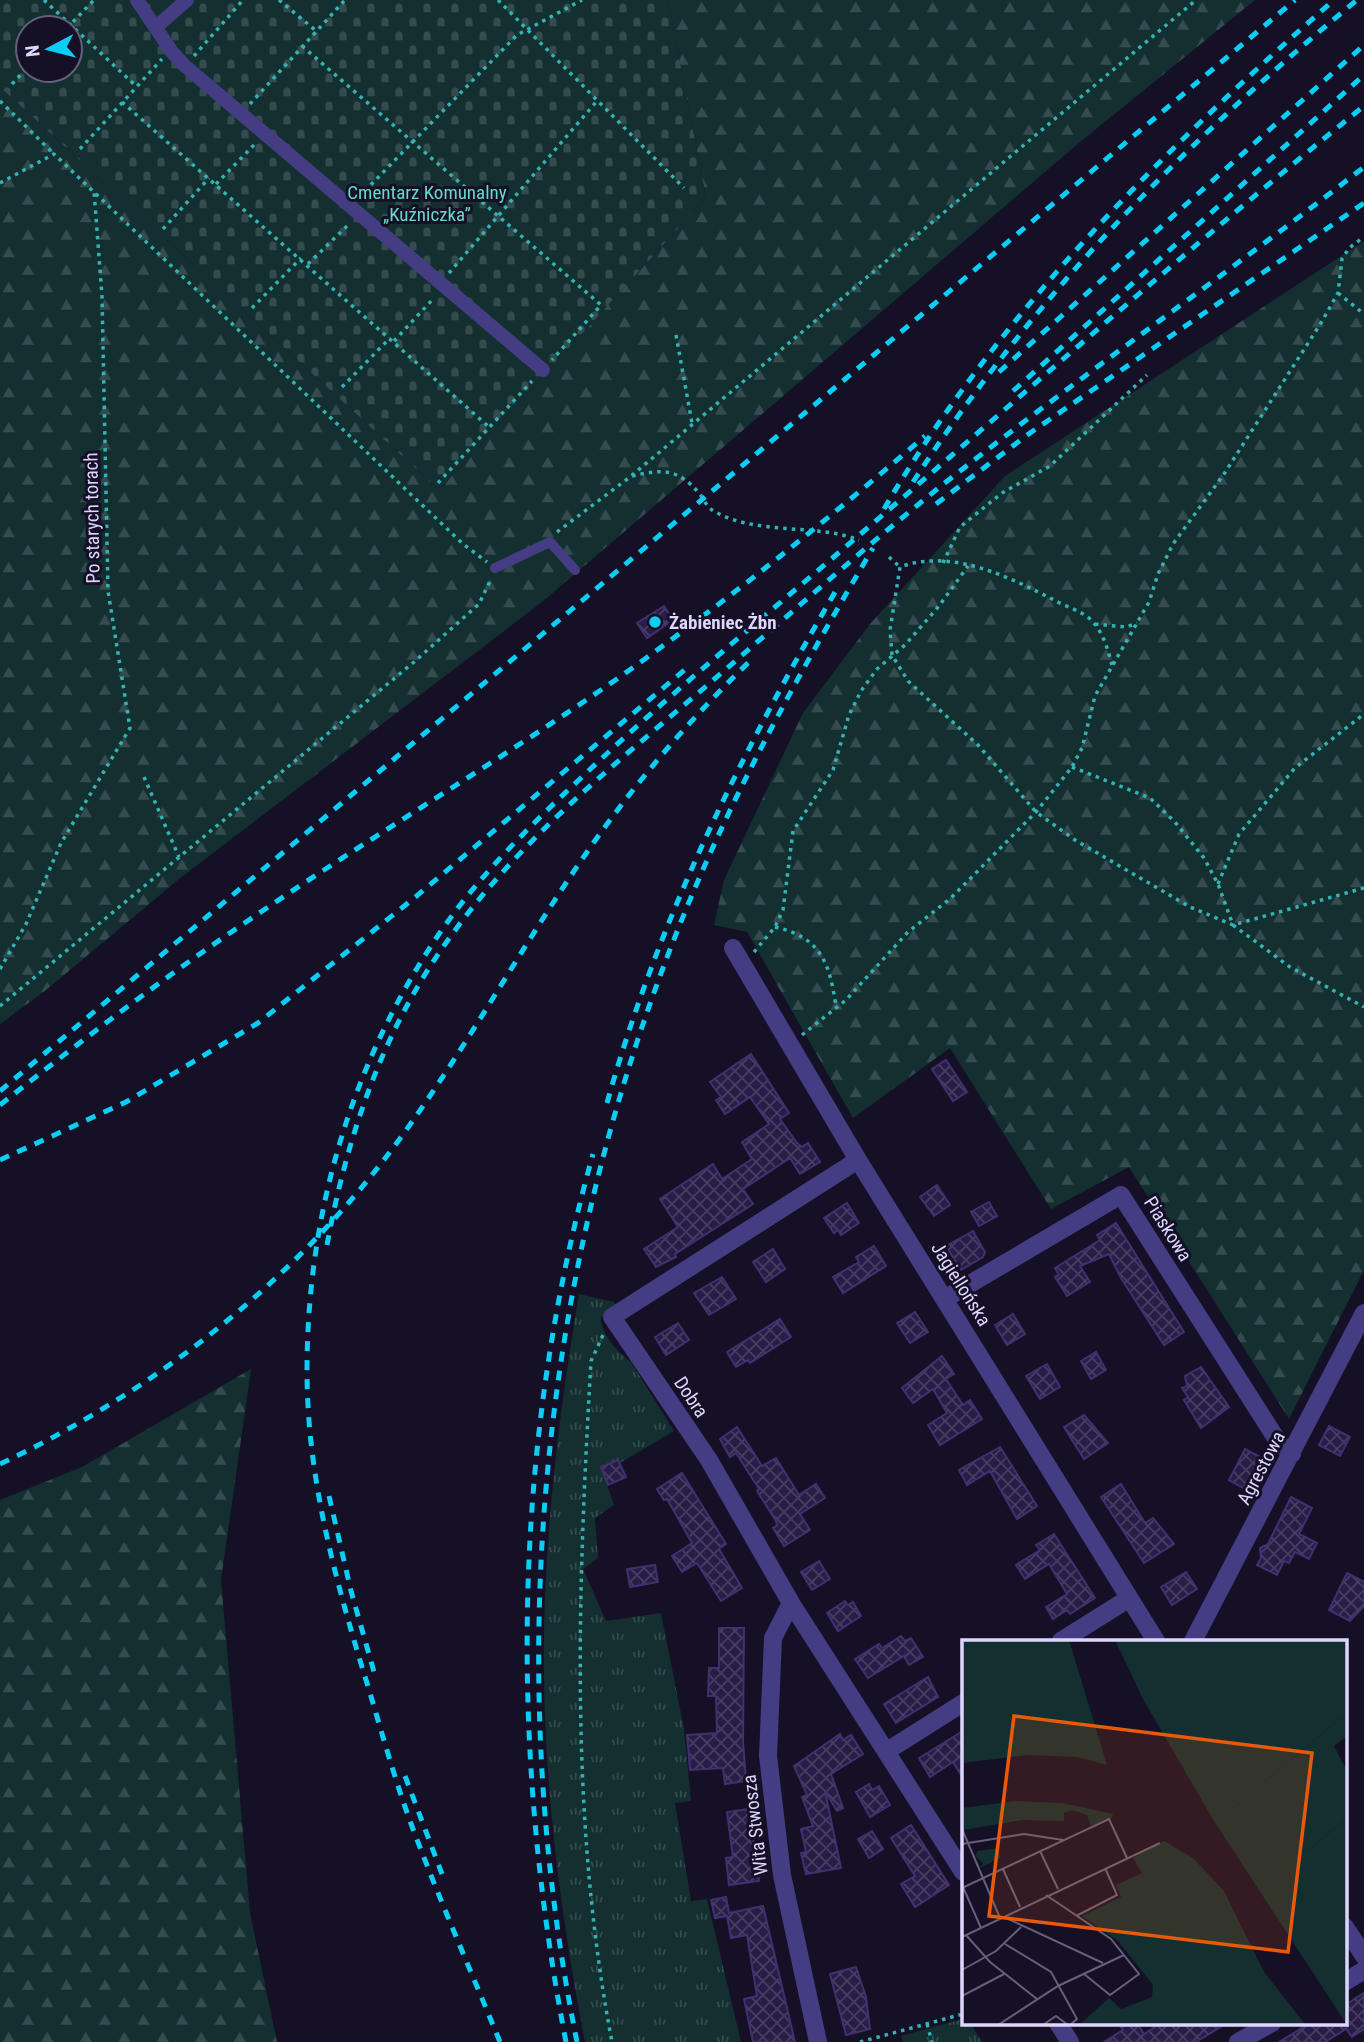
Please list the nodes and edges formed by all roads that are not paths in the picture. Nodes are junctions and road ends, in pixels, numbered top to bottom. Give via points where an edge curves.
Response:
1 (137, 0) edge
2 (187, 0) edge
3 (156, 27) junction
4 (543, 370) road end
5 (495, 568) road end
6 (575, 570) dead end
7 (733, 948) dead end
8 (858, 1160) junction
9 (946, 1298) junction
10 (1364, 1313) edge
11 (1292, 1454) junction
12 (1128, 1599) junction
13 (792, 1603) junction
14 (1063, 1640) edge
15 (1155, 1640) edge
16 (1194, 1640) edge
17 (962, 1704) edge
18 (887, 1751) junction
19 (962, 1870) edge
20 (1346, 1928) edge
21 (1362, 1943) edge
22 (1364, 1970) edge
23 (1346, 1981) edge
24 (1059, 2024) edge
25 (1270, 2024) edge
26 (818, 2042) edge
27 (1070, 2042) edge
28 (1238, 2042) edge

1 - 3 street
2 - 3 street
3 - 4 street via 186,66
5 - 6 lane via 544,542 557,547
7 - 8 street, Jagiellońska
8 - 9 street, Jagiellońska
8 - 13 street, Dobra via 611,1317 709,1460
9 - 11 street, Piaskowa via 1121,1195 1279,1443
9 - 12 street, Jagiellońska
10 - 11 street, Agrestowa
11 - 16 street, Agrestowa
12 - 14 street
12 - 15 street, Jagiellońska
13 - 18 street, Dobra
13 - 26 street, Wita Stwosza via 773,1638 768,1756 782,1875
17 - 18 street
18 - 19 street, Dobra
20 - 21 street
22 - 23 street
24 - 27 street
25 - 28 street

